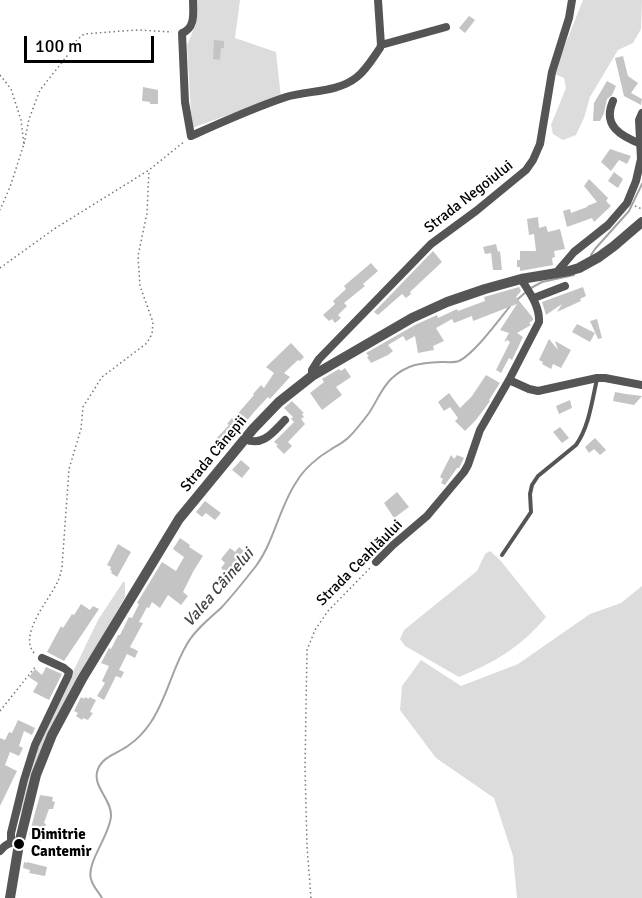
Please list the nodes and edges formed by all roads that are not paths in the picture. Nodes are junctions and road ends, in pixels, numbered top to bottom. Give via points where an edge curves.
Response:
1 (193, 0) edge
2 (378, 0) edge
3 (572, 0) edge
4 (446, 27) dead end
5 (381, 45) junction
6 (613, 101) dead end
7 (642, 113) edge
8 (641, 144) edge
9 (642, 222) edge
10 (556, 273) junction
11 (521, 279) junction
12 (565, 286) dead end
13 (534, 298) junction
14 (312, 376) junction
15 (597, 378) junction
16 (509, 380) junction
17 (642, 386) edge
18 (285, 420) dead end
19 (245, 439) junction
20 (502, 555) dead end
21 (376, 562) road end
22 (42, 658) road end
23 (15, 843) junction
24 (0, 851) edge
25 (10, 898) edge

1 - 5 street via 192,24 182,33 185,102 191,136 286,97 346,84 363,71
2 - 5 street
3 - 14 street, Strada Negoiului via 552,72 540,144 533,160 526,170 415,259 319,359
4 - 5 street
6 - 8 street via 609,114 614,128
7 - 8 street
8 - 10 street via 640,166 627,203
9 - 10 street, Strada Cânepii via 599,257 579,268
10 - 11 street, Strada Cânepii
11 - 13 street, Strada Ceahlăului
11 - 14 street, Strada Cânepii via 447,302 412,318
12 - 13 street
13 - 16 street, Strada Ceahlăului via 539,322
14 - 19 street, Strada Cânepii via 279,402
15 - 16 street via 538,391
15 - 17 street
15 - 20 lane via 580,439 538,476 530,494 531,512
16 - 21 street, Strada Ceahlăului via 480,430 464,472 427,516
18 - 19 street via 259,442
19 - 23 street, Strada Cânepii via 179,519 82,679 38,769
22 - 23 street via 69,672 35,745 11,833
23 - 24 street
23 - 25 street, Strada Cânepii

